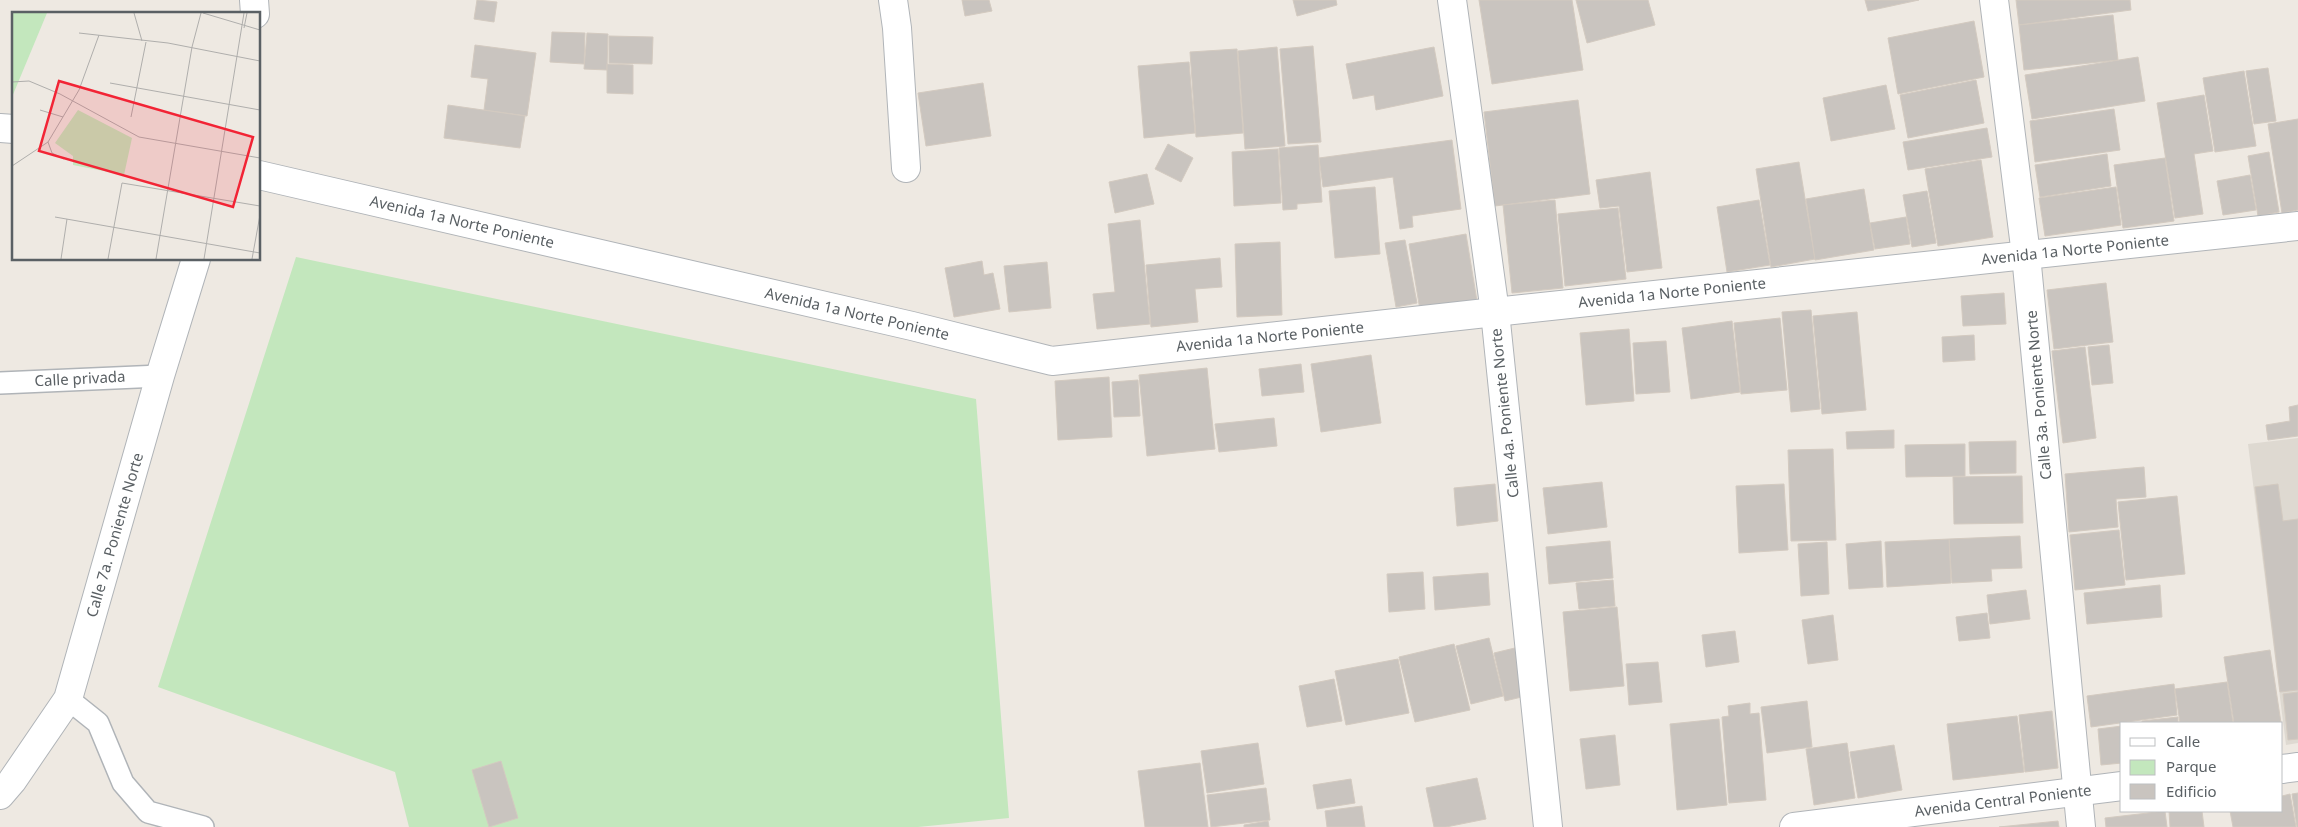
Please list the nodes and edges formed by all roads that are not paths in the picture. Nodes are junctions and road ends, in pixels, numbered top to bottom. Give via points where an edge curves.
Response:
1 (893, 0) edge
2 (1452, 0) edge
3 (1994, 0) edge
4 (906, 168) dead end
5 (260, 175) edge
6 (2298, 226) edge
7 (2026, 255) junction
8 (196, 260) edge
9 (1495, 312) junction
10 (160, 376) junction
11 (0, 383) edge
12 (68, 699) junction
13 (2298, 767) edge
14 (2283, 769) edge
15 (2120, 786) edge
16 (2077, 791) junction
17 (0, 795) edge
18 (203, 827) edge
19 (1548, 827) edge
20 (1794, 827) edge
21 (2080, 827) edge

1 - 4 street
2 - 9 street, Calle 4a. Poniente Norte
3 - 7 street, Calle 3a. Poniente Norte
5 - 9 street, Avenida 1a Norte Poniente via 1052,361
6 - 7 street, Avenida 1a Norte Poniente
7 - 9 street, Avenida 1a Norte Poniente
7 - 16 street, Calle 3a. Poniente Norte
8 - 10 street, Calle 7a. Poniente Norte
9 - 19 street, Calle 4a. Poniente Norte
10 - 11 lane, Calle privada
10 - 12 street, Calle 7a. Poniente Norte
12 - 17 street, Calle 7a. Poniente Norte
12 - 18 lane via 98,723 123,783 148,812
13 - 14 street
15 - 16 street, Avenida Central Poniente
16 - 20 street, Avenida Central Poniente
16 - 21 street, Calle 3a. Poniente Norte

